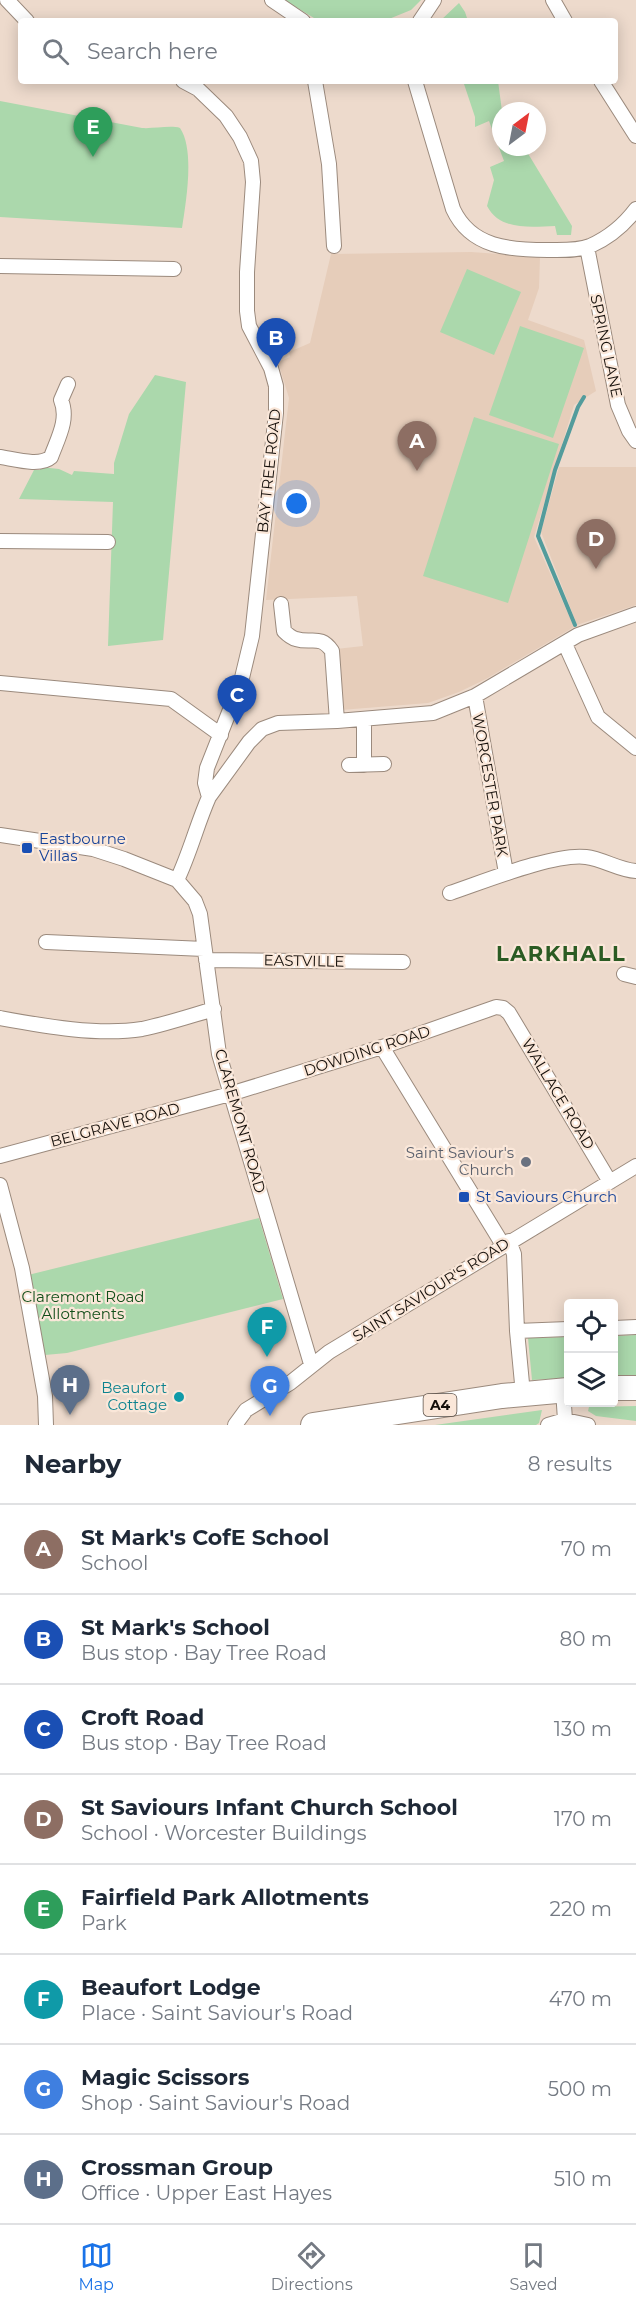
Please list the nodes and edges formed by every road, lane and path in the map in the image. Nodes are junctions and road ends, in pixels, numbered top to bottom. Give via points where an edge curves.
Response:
1 (7, 0) edge
2 (272, 0) edge
3 (434, 0) edge
4 (553, 0) edge
5 (24, 18) edge
6 (299, 18) edge
7 (422, 18) edge
8 (563, 18) edge
9 (189, 84) edge
10 (316, 84) edge
11 (416, 84) edge
12 (603, 84) edge
13 (636, 136) edge
14 (636, 209) edge
15 (334, 246) dead end
16 (587, 248) junction
17 (0, 266) edge
18 (174, 269) dead end
19 (69, 384) dead end
20 (636, 441) edge
21 (0, 457) edge
22 (0, 541) edge
23 (108, 542) dead end
24 (281, 604) dead end
25 (636, 614) edge
26 (565, 644) junction
27 (0, 683) edge
28 (475, 696) junction
29 (363, 720) junction
30 (337, 721) junction
31 (221, 735) junction
32 (636, 748) edge
33 (384, 764) dead end
34 (350, 765) dead end
35 (364, 765) junction
36 (209, 797) junction
37 (0, 835) edge
38 (636, 870) edge
39 (506, 873) junction
40 (177, 880) junction
41 (450, 893) dead end
42 (45, 942) dead end
43 (205, 954) junction
44 (403, 962) dead end
45 (503, 1008) joint
46 (214, 1009) junction
47 (0, 1018) edge
48 (382, 1047) junction
49 (230, 1094) junction
50 (0, 1156) edge
51 (636, 1166) edge
52 (610, 1182) junction
53 (0, 1185) edge
54 (506, 1243) junction
55 (636, 1327) edge
56 (618, 1328) edge
57 (564, 1329) edge
58 (517, 1331) junction
59 (311, 1364) junction
60 (618, 1388) edge
61 (636, 1388) edge
62 (564, 1390) edge
63 (523, 1394) junction
64 (566, 1407) edge
65 (566, 1420) junction
66 (46, 1425) edge
67 (235, 1425) edge
68 (313, 1425) edge
69 (548, 1425) edge
70 (588, 1425) edge

1 - 5 street
2 - 6 street
3 - 7 street
4 - 8 street
9 - 31 street, BAY TREE ROAD via 226,116 250,161 253,182 247,311 249,326 276,386 252,636 242,682
10 - 15 street via 329,164
11 - 16 street via 453,209 470,232 497,246 524,250
12 - 13 street
14 - 16 street via 627,222
16 - 20 street, SPRING LANE via 618,405
17 - 18 street
19 - 21 street via 61,400 64,421 51,457 38,461
22 - 23 street
24 - 30 street via 284,631 296,639 321,640 332,651
25 - 26 street via 578,635
26 - 28 street
26 - 32 street via 598,717
27 - 31 street via 171,699
28 - 29 street via 433,714
28 - 39 street, WORCESTER PARK
29 - 30 street
29 - 35 street
30 - 36 street via 278,723 262,729
31 - 36 street, BAY TREE ROAD via 207,768 205,783
33 - 35 street
34 - 35 street
36 - 40 street, BAY TREE ROAD
37 - 40 street via 93,849
38 - 39 street, WORCESTER PARK via 587,857 566,857
39 - 41 street, WORCESTER PARK
40 - 43 street, CLAREMONT ROAD via 195,901 200,914
42 - 43 street, EASTVILLE
43 - 44 street, EASTVILLE
43 - 46 street, CLAREMONT ROAD
45 - 48 street, DOWDING ROAD via 496,1007
45 - 52 street, WALLACE ROAD
46 - 47 street via 142,1029 123,1030 64,1029
46 - 49 street, CLAREMONT ROAD via 219,1054
48 - 49 street, DOWDING ROAD
48 - 54 street
49 - 50 street, BELGRAVE ROAD
49 - 59 street, CLAREMONT ROAD
51 - 52 street, SAINT SAVIOUR'S ROAD
52 - 54 street, SAINT SAVIOUR'S ROAD
53 - 66 street via 22,1268 45,1396
54 - 58 street via 514,1254
54 - 59 street, SAINT SAVIOUR'S ROAD
55 - 56 street
57 - 58 street
58 - 63 street
59 - 67 street, SAINT SAVIOUR'S ROAD via 290,1383 246,1410
60 - 61 highway
62 - 63 highway, A4
63 - 68 highway, A4
64 - 65 street
65 - 69 street
65 - 70 street

